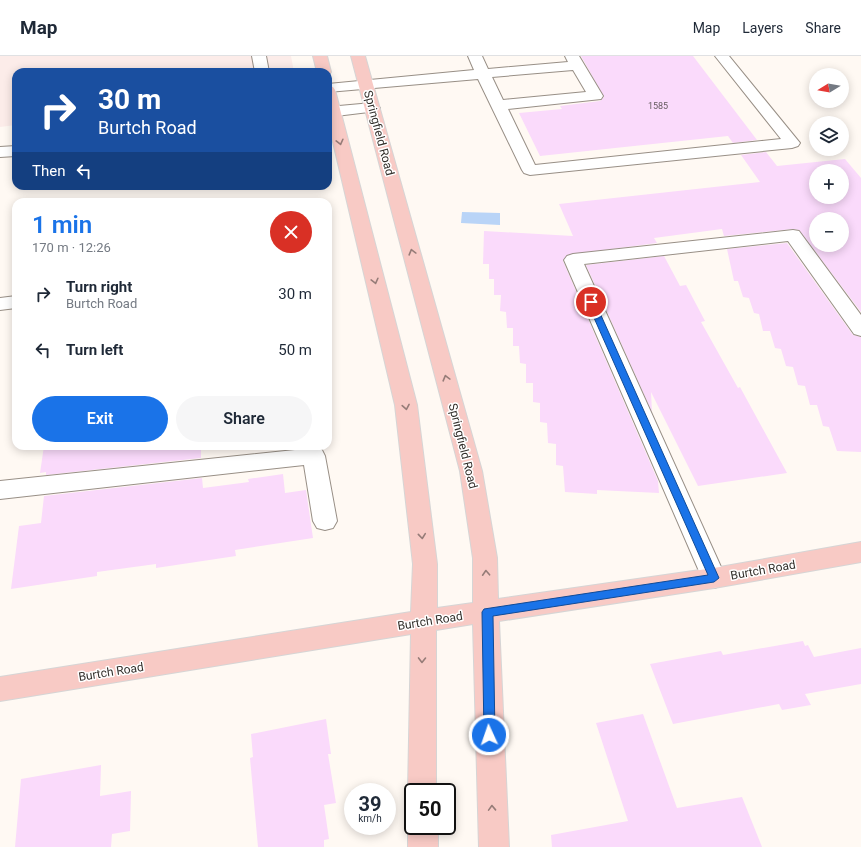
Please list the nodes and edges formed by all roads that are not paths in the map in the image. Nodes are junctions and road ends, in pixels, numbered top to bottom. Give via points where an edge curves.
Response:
1 (259, 56) edge
2 (320, 56) edge
3 (358, 56) edge
4 (475, 56) edge
5 (722, 56) edge
6 (574, 60) edge
7 (261, 68) edge
8 (323, 68) edge
9 (483, 74) junction
10 (366, 85) junction
11 (332, 89) edge
12 (499, 105) junction
13 (372, 108) junction
14 (332, 112) edge
15 (332, 120) edge
16 (12, 150) edge
17 (0, 152) edge
18 (12, 302) edge
19 (0, 304) edge
20 (861, 329) edge
21 (0, 490) edge
22 (325, 521) dead end
23 (861, 552) edge
24 (714, 578) junction
25 (487, 612) junction
26 (423, 621) junction
27 (0, 689) edge
28 (422, 783) edge
29 (423, 835) edge
30 (423, 847) edge
31 (494, 847) edge

1 - 7 lane
2 - 8 main road
3 - 10 main road, Springfield Road
4 - 9 lane
5 - 12 lane via 792,143 530,170
6 - 9 lane
6 - 12 lane via 596,96
9 - 10 lane
9 - 12 lane
10 - 11 lane
10 - 13 main road, Springfield Road
13 - 14 lane
25 -> 13 main road, Springfield Road via 485,558 471,471
15 -> 26 main road via 406,405 425,564
16 - 17 lane
18 - 19 lane
20 - 24 lane via 793,236 572,260
21 - 22 lane via 314,456
23 - 24 main road, Burtch Road
24 - 25 main road, Burtch Road
25 - 26 main road, Burtch Road
31 -> 25 main road, Springfield Road via 487,687
26 - 27 main road, Burtch Road
26 -> 28 main road
29 - 30 main road

